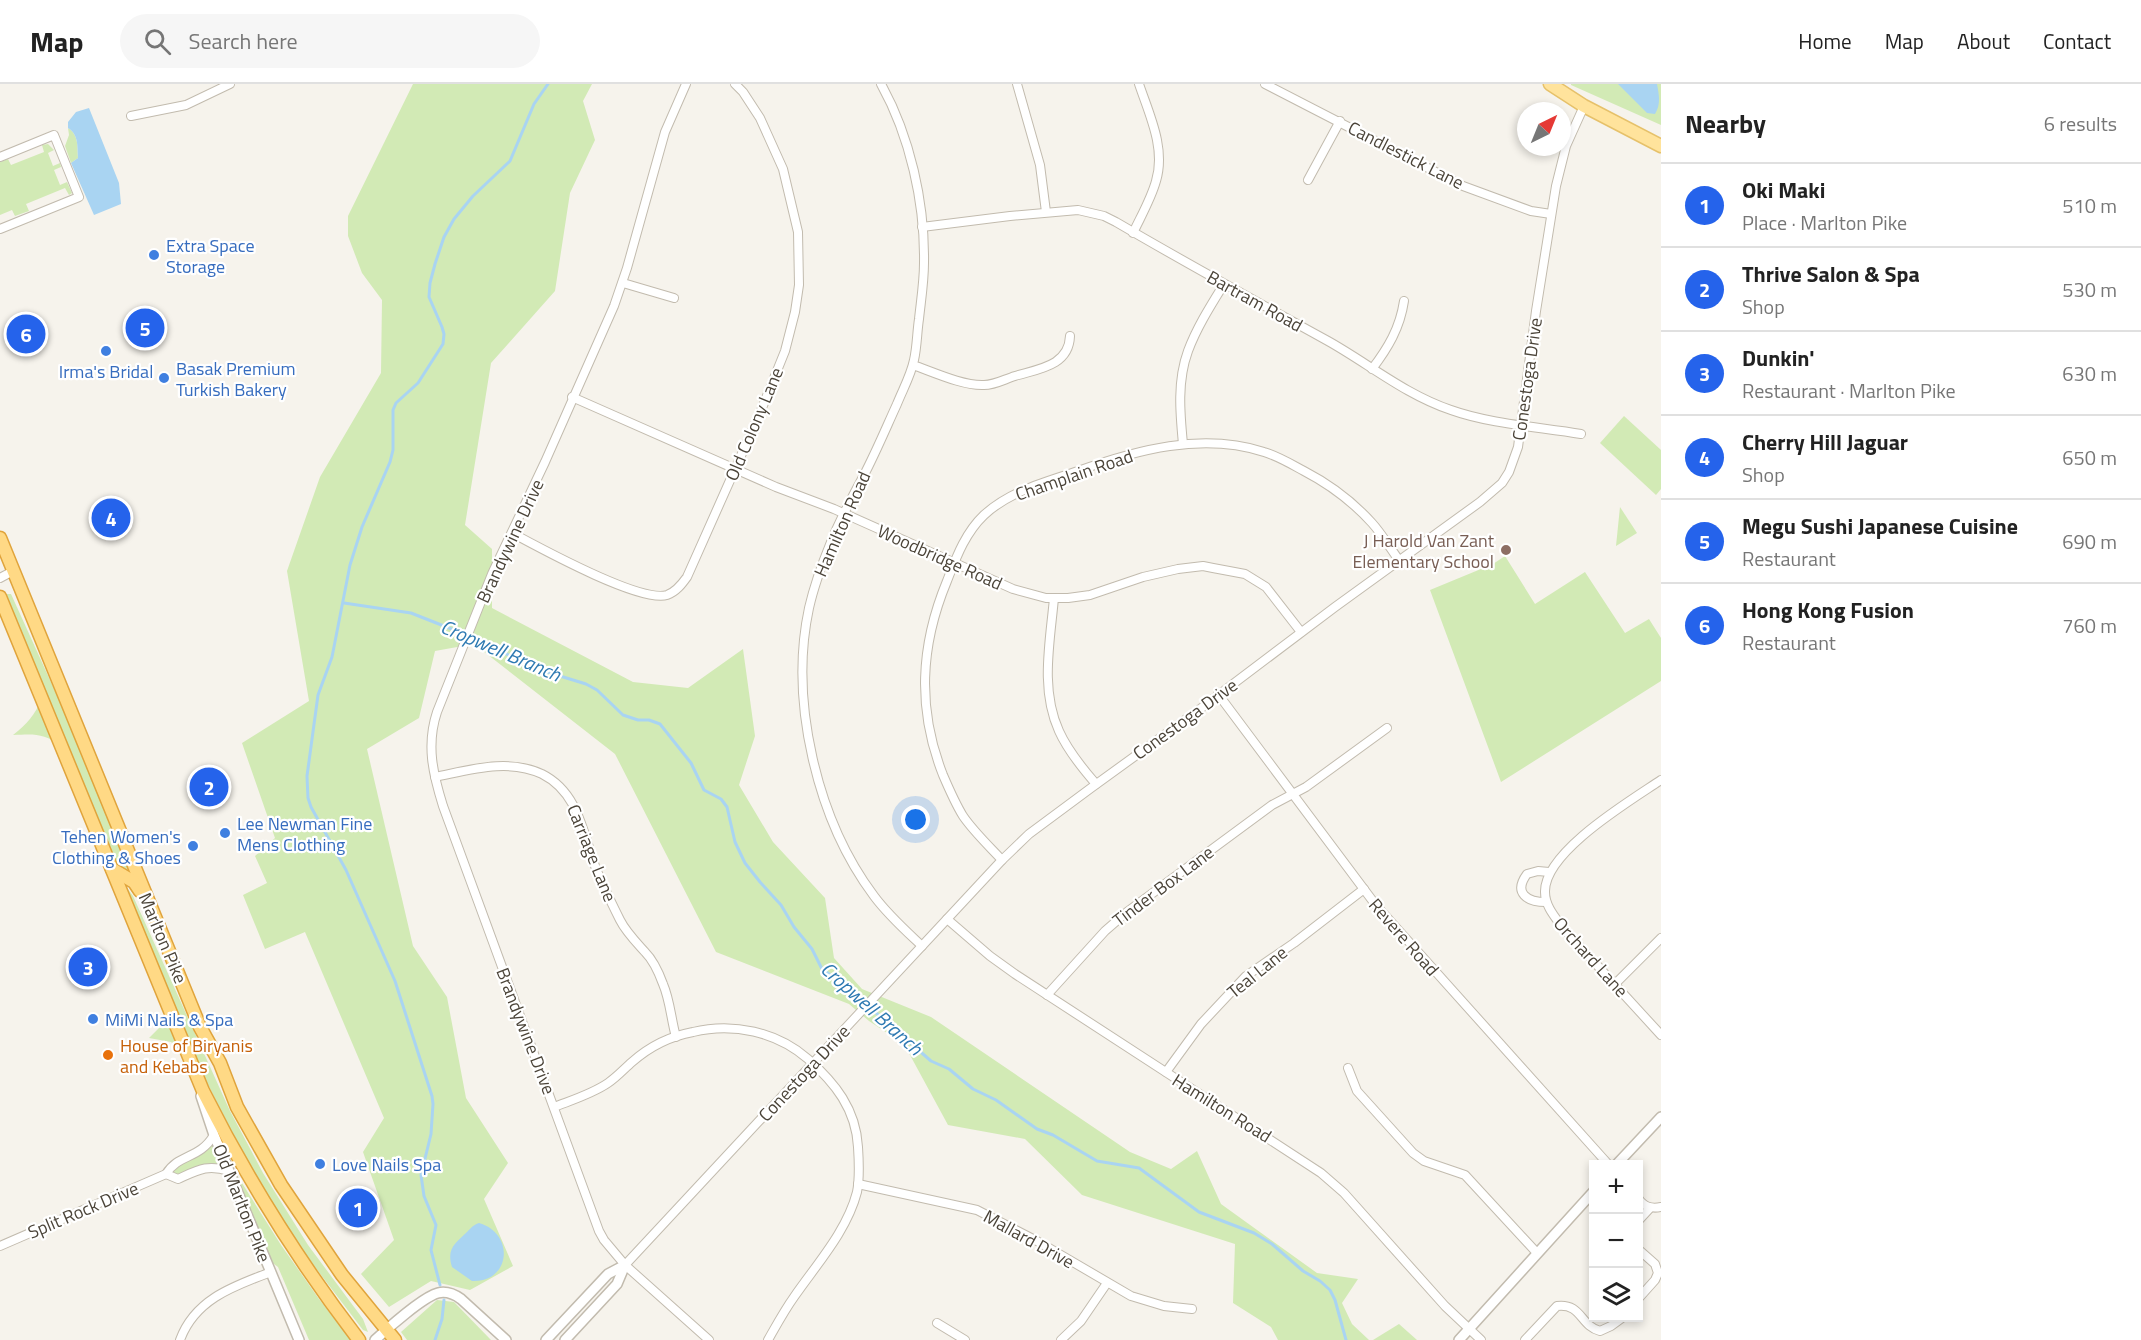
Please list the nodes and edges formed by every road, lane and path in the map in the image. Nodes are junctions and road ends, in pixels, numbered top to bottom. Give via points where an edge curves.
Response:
1 (230, 84) edge
2 (686, 84) edge
3 (735, 84) edge
4 (881, 84) edge
5 (1017, 84) edge
6 (1139, 84) edge
7 (1265, 84) edge
8 (1550, 84) edge
9 (1565, 89) edge
10 (1584, 106) junction
11 (131, 116) dead end
12 (1340, 121) junction
13 (1661, 146) edge
14 (0, 157) edge
15 (1308, 180) dead end
16 (1046, 212) junction
17 (1551, 214) junction
18 (922, 227) junction
19 (0, 229) edge
20 (1133, 233) junction
21 (623, 283) junction
22 (1224, 284) junction
23 (674, 298) dead end
24 (1404, 301) dead end
25 (1070, 336) dead end
26 (913, 365) junction
27 (1372, 369) junction
28 (572, 397) junction
29 (1522, 424) junction
30 (1581, 434) dead end
31 (1183, 444) junction
32 (735, 468) junction
33 (843, 514) junction
34 (512, 533) junction
35 (0, 538) edge
36 (1399, 560) junction
37 (954, 564) junction
38 (13, 571) junction
39 (0, 578) edge
40 (0, 597) edge
41 (1054, 598) junction
42 (1301, 632) junction
43 (1218, 694) junction
44 (1387, 728) dead end
45 (435, 777) junction
46 (1661, 780) edge
47 (1095, 784) junction
48 (1294, 794) junction
49 (1002, 860) junction
50 (112, 869) junction
51 (1550, 872) junction
52 (1364, 889) junction
53 (148, 901) junction
54 (1546, 902) junction
55 (947, 919) junction
56 (1661, 938) edge
57 (922, 946) junction
58 (1614, 984) junction
59 (1047, 995) junction
60 (1661, 1035) edge
61 (676, 1037) junction
62 (813, 1064) junction
63 (191, 1065) junction
64 (1348, 1068) dead end
65 (1166, 1072) junction
66 (554, 1107) junction
67 (1661, 1117) edge
68 (214, 1135) junction
69 (1604, 1160) edge
70 (1621, 1160) edge
71 (229, 1171) junction
72 (166, 1174) junction
73 (858, 1185) junction
74 (1589, 1195) edge
75 (1643, 1204) edge
76 (1650, 1208) junction
77 (1661, 1208) edge
78 (1643, 1216) edge
79 (0, 1246) edge
80 (1536, 1253) junction
81 (1643, 1253) edge
82 (626, 1265) junction
83 (271, 1272) junction
84 (1107, 1283) junction
85 (1643, 1293) edge
86 (1192, 1309) dead end
87 (1616, 1322) edge
88 (938, 1323) dead end
89 (1470, 1328) junction
90 (386, 1329) junction
91 (180, 1340) edge
92 (299, 1340) edge
93 (359, 1340) edge
94 (375, 1340) edge
95 (395, 1340) edge
96 (506, 1340) edge
97 (546, 1340) edge
98 (565, 1340) edge
99 (710, 1340) edge
100 (768, 1340) edge
101 (965, 1340) edge
102 (1061, 1340) edge
103 (1459, 1340) edge
104 (1481, 1340) edge
105 (1525, 1340) edge

1 - 11 street via 186,105
2 - 21 street, Brandywine Drive via 665,132
3 - 32 street, Old Colony Lane via 760,118 783,169 800,258 795,312 785,351
4 - 18 street, Hamilton Road via 909,154
5 - 16 street via 1040,165
6 - 20 street via 1160,159 1156,180
7 - 12 street, Candlestick Lane
8 - 9 main road
9 - 10 main road
10 - 13 main road
10 - 17 street, Conestoga Drive via 1562,158
12 - 15 street
12 - 17 street, Candlestick Lane via 1463,186 1531,211
14 - 19 street via 54,135 79,197
16 - 18 street, Bartram Road
16 - 20 street, Bartram Road via 1091,212
17 - 29 street, Conestoga Drive
18 - 26 street, Hamilton Road via 923,291
20 - 22 street, Bartram Road
21 - 23 street
21 - 28 street, Brandywine Drive
22 - 27 street, Bartram Road
22 - 31 street via 1198,329 1185,363 1180,399
24 - 27 street via 1394,336
25 - 26 street via 1065,354 1052,364 984,385
26 - 33 street, Hamilton Road via 881,441
27 - 29 street, Bartram Road via 1451,411
28 - 32 street, Woodbridge Road
28 - 34 street, Brandywine Drive
29 - 30 street, Bartram Road
29 - 36 street, Conestoga Drive via 1515,460 1502,483
31 - 36 street, Champlain Road via 1244,447 1287,461 1355,507
31 - 37 street, Champlain Road via 1107,461 1010,497 978,522
32 - 33 street, Woodbridge Road
32 - 34 street, Old Colony Lane via 687,577 666,596 649,596 607,580
33 - 37 street, Woodbridge Road
33 - 57 street, Hamilton Road via 812,597 803,653 804,697 813,757 830,816 852,862 880,904
34 - 45 street, Brandywine Drive via 437,711 431,747
35 - 38 highway, Marlton Pike
36 - 42 street, Conestoga Drive
37 - 41 street, Woodbridge Road via 1013,590
37 - 49 street, Champlain Road via 935,612 927,650 928,722 939,763 958,808
38 - 39 street
38 - 53 highway, Marlton Pike
40 - 50 highway, Marlton Pike
41 - 42 street, Woodbridge Road via 1090,595 1143,577 1203,566 1257,580 1274,595
41 - 47 street via 1048,659 1051,708 1064,742
42 - 43 street, Conestoga Drive
43 - 47 street, Conestoga Drive
43 - 48 street, Revere Road
44 - 48 street, Tinder Box Lane
45 - 61 street, Carriage Lane via 510,766 533,770 563,789 575,808 621,923 647,953 659,975 668,996
45 - 66 street, Brandywine Drive
46 - 51 street, Orchard Lane via 1573,842
47 - 49 street, Conestoga Drive via 1029,834
48 - 52 street, Revere Road
48 - 59 street, Tinder Box Lane via 1272,805 1126,912
49 - 55 street, Conestoga Drive
50 - 53 highway via 134,882
50 - 63 highway, Marlton Pike
51 - 54 street, Orchard Lane
51 - 54 street via 1527,874 1521,883 1528,899
52 - 65 street, Teal Lane via 1246,976 1201,1024
52 - 69 street, Revere Road via 1408,944
53 - 90 highway, Marlton Pike via 237,1107 280,1185 342,1275
54 - 58 street, Orchard Lane
55 - 57 street, Conestoga Drive
55 - 59 street, Hamilton Road via 990,956
56 - 58 street
57 - 62 street, Conestoga Drive
58 - 60 street, Orchard Lane
59 - 65 street, Hamilton Road
61 - 62 street via 722,1028 758,1032 787,1044
61 - 66 street via 641,1055 601,1088
62 - 73 street via 839,1091 854,1121 858,1133
62 - 82 street, Conestoga Drive
63 - 68 street, Old Marlton Pike
63 - 93 highway, Marlton Pike via 232,1148 274,1220
64 - 80 street via 1357,1091 1413,1154 1466,1174
65 - 89 street, Hamilton Road via 1322,1173
66 - 82 street, Brandywine Drive via 599,1231
67 - 70 street
68 - 71 street, Old Marlton Pike
68 - 72 street, Split Rock Drive via 207,1146 172,1164
71 - 72 street, Split Rock Drive via 206,1167 178,1179
71 - 83 street, Old Marlton Pike
72 - 79 street, Split Rock Drive
73 - 84 street, Mallard Drive via 977,1210
73 - 100 street via 841,1229
74 - 80 street
75 - 76 street
76 - 77 street
76 - 78 street
80 - 89 street
81 - 85 street via 1655,1264 1658,1273
82 - 97 street, Conestoga Drive via 608,1274
82 - 98 street, Conestoga Drive via 617,1284
82 - 99 street, Brandywine Drive
83 - 91 street via 226,1289 210,1300
83 - 92 street, Old Marlton Pike
84 - 86 street, Mallard Drive via 1154,1304
84 - 102 street via 1081,1321
87 - 105 street via 1600,1331 1573,1308 1557,1306
88 - 101 street
89 - 103 street
89 - 104 street, Hamilton Road
90 - 94 street
90 - 95 highway, Marlton Pike
90 - 96 street via 428,1298 443,1292 460,1299

